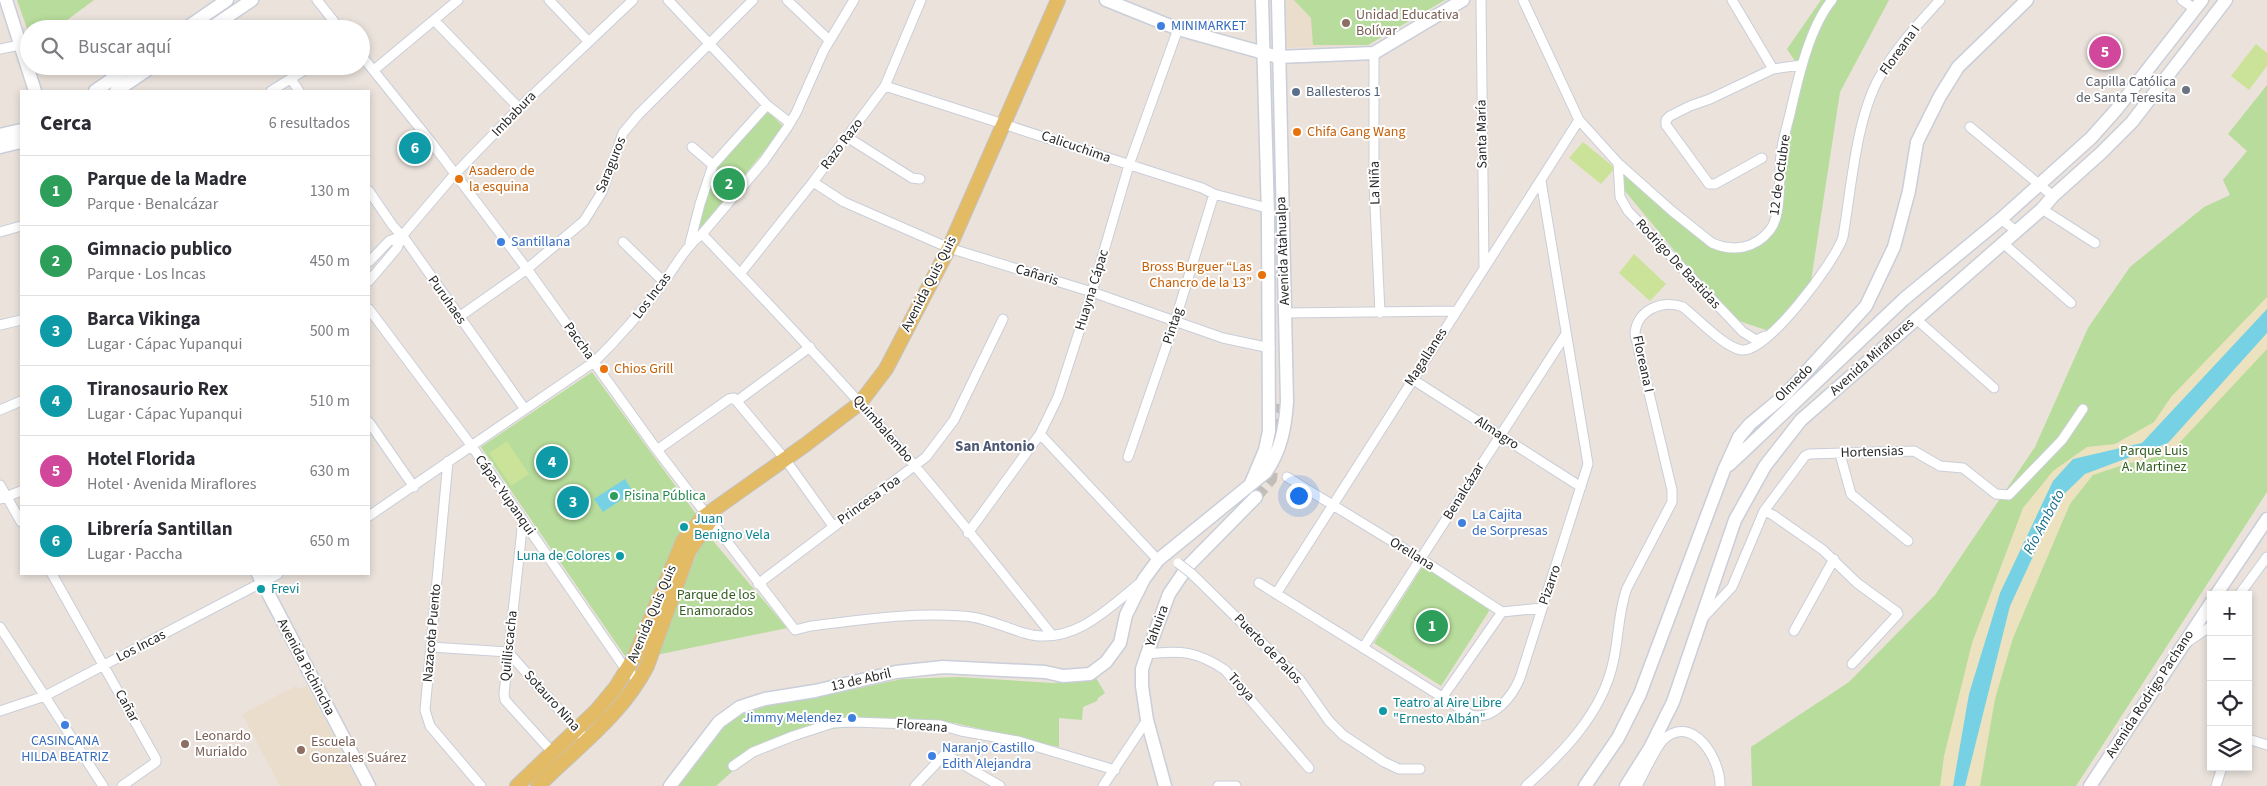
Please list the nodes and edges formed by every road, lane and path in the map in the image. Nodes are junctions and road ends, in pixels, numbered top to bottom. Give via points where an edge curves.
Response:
1 (6, 0) edge
2 (227, 0) edge
3 (252, 0) edge
4 (317, 0) edge
5 (458, 0) edge
6 (549, 0) edge
7 (633, 0) edge
8 (668, 0) edge
9 (753, 0) edge
10 (787, 0) edge
11 (854, 0) edge
12 (921, 0) edge
13 (1058, 0) edge
14 (1106, 0) edge
15 (1262, 0) edge
16 (1278, 0) edge
17 (1463, 0) edge
18 (1481, 0) edge
19 (1523, 0) edge
20 (1732, 0) edge
21 (1832, 0) edge
22 (1940, 0) edge
23 (2027, 0) edge
24 (2182, 0) edge
25 (2226, 0) edge
26 (2198, 4) edge
27 (198, 20) edge
28 (222, 20) edge
29 (333, 20) edge
30 (434, 20) junction
31 (1178, 29) junction
32 (829, 40) junction
33 (588, 41) junction
34 (709, 43) junction
35 (20, 45) joint
36 (0, 49) edge
37 (1374, 53) junction
38 (1263, 54) junction
39 (1278, 57) junction
40 (370, 65) edge
41 (1801, 65) junction
42 (1773, 69) junction
43 (374, 70) junction
44 (29, 75) edge
45 (118, 75) edge
46 (140, 75) edge
47 (297, 75) edge
48 (291, 79) junction
49 (885, 86) junction
50 (34, 90) edge
51 (96, 90) edge
52 (117, 90) edge
53 (273, 90) edge
54 (298, 90) edge
55 (767, 105) junction
56 (519, 108) junction
57 (1579, 120) junction
58 (790, 123) junction
59 (1004, 123) junction
60 (1970, 127) dead end
61 (20, 130) edge
62 (0, 135) edge
63 (847, 137) junction
64 (20, 142) edge
65 (0, 147) edge
66 (692, 147) dead end
67 (1762, 158) dead end
68 (1618, 163) junction
69 (713, 165) junction
70 (1129, 165) junction
71 (454, 175) junction
72 (920, 179) dead end
73 (1541, 181) junction
74 (813, 182) junction
75 (2040, 185) junction
76 (370, 193) edge
77 (1214, 194) junction
78 (2053, 196) junction
79 (2042, 209) junction
80 (1268, 212) junction
81 (1282, 213) junction
82 (2001, 219) junction
83 (20, 226) edge
84 (2016, 231) junction
85 (0, 232) edge
86 (702, 234) junction
87 (402, 236) junction
88 (623, 242) dead end
89 (690, 243) junction
90 (2003, 243) junction
91 (2094, 244) dead end
92 (948, 248) junction
93 (1275, 257) junction
94 (370, 261) edge
95 (1484, 268) junction
96 (527, 269) junction
97 (740, 274) junction
98 (370, 280) edge
99 (664, 282) junction
100 (1092, 292) junction
101 (2071, 303) dead end
102 (370, 310) edge
103 (1456, 311) junction
104 (1285, 313) junction
105 (1380, 313) junction
106 (459, 318) junction
107 (1915, 318) junction
108 (1003, 319) dead end
109 (20, 320) edge
110 (1176, 321) junction
111 (0, 325) edge
112 (1770, 333) junction
113 (1566, 334) junction
114 (810, 347) junction
115 (1270, 348) junction
116 (594, 362) junction
117 (1412, 379) junction
118 (1994, 388) dead end
119 (736, 400) junction
120 (20, 401) edge
121 (860, 403) junction
122 (1279, 404) tunnel mouth
123 (524, 408) junction
124 (2083, 409) dead end
125 (0, 410) edge
126 (370, 423) edge
127 (1040, 434) junction
128 (1499, 435) junction
129 (471, 445) junction
130 (657, 450) junction
131 (1840, 454) junction
132 (1128, 457) dead end
133 (786, 459) junction
134 (448, 461) junction
135 (915, 467) junction
136 (1724, 470) junction
137 (1286, 477) dead end
138 (0, 485) edge
139 (414, 487) junction
140 (1582, 487) junction
141 (20, 491) edge
142 (1251, 493) junction
143 (3, 498) edge
144 (1332, 504) junction
145 (1764, 511) junction
146 (370, 515) edge
147 (709, 516) junction
148 (2267, 518) edge
149 (523, 520) junction
150 (20, 521) edge
151 (832, 526) junction
152 (968, 533) junction
153 (1908, 541) dead end
154 (1172, 548) junction
155 (2267, 557) edge
156 (1834, 559) junction
157 (1158, 560) junction
158 (1421, 560) junction
159 (53, 575) edge
160 (274, 575) edge
161 (260, 579) edge
162 (1144, 579) junction
163 (1258, 583) dead end
164 (758, 584) junction
165 (2219, 591) edge
166 (2242, 591) edge
167 (1276, 594) junction
168 (1542, 608) junction
169 (2207, 609) edge
170 (1502, 612) junction
171 (1701, 620) junction
172 (0, 627) edge
173 (2207, 629) edge
174 (1794, 631) dead end
175 (1052, 635) junction
176 (2182, 646) junction
177 (432, 647) junction
178 (1363, 648) junction
179 (508, 652) junction
180 (1147, 654) junction
181 (1852, 664) dead end
182 (104, 665) junction
183 (628, 670) junction
184 (1090, 674) joint
185 (639, 682) junction
186 (45, 696) junction
187 (1442, 698) junction
188 (0, 711) edge
189 (1147, 720) junction
190 (577, 729) junction
191 (2252, 740) edge
192 (586, 741) junction
193 (2267, 745) edge
194 (553, 753) junction
195 (733, 766) dead end
196 (1309, 768) dead end
197 (1420, 769) dead end
198 (1115, 770) junction
199 (2221, 771) edge
200 (103, 786) edge
201 (122, 786) edge
202 (369, 786) edge
203 (481, 786) edge
204 (517, 786) edge
205 (538, 786) edge
206 (670, 786) edge
207 (915, 786) edge
208 (1000, 786) edge
209 (1103, 786) edge
210 (1165, 786) edge
211 (1218, 786) edge
212 (1236, 786) edge
213 (1526, 786) edge
214 (1585, 786) edge
215 (1626, 786) edge
216 (1637, 786) edge
217 (1720, 786) edge
218 (2090, 786) edge
219 (2216, 786) edge

1 - 35 main road
2 - 27 main road
3 - 28 main road
4 - 29 street
5 - 30 street
6 - 33 street
7 - 33 street, Imbabura
8 - 34 street
9 - 34 street, Saraguros
10 - 32 street
11 - 32 street, Los Incas
12 - 49 street, Razo Razo
13 - 59 main road, Avenida Quis Quis
14 - 31 main road
15 - 38 main road, Avenida Atahualpa
16 - 39 main road, Avenida Atahualpa
17 - 37 main road
18 - 95 street, Santa María
19 - 57 street, 12 de Octubre
20 - 42 street
21 - 41 street, 12 de Octubre via 1824,9
22 - 112 street, Floreana I via 1899,47 1872,93 1862,124 1839,249 1804,299
23 - 136 main road, Olmedo via 1958,67 1940,96 1917,142 1909,191 1894,247 1866,306 1785,395 1750,424 1739,437
24 - 26 street
25 - 78 main road, Avenida Miraflores via 2132,122
26 - 75 main road, Avenida Miraflores via 2116,110
30 - 43 street
30 - 56 street
31 - 38 main road
31 - 70 street, Huayna Cápac
32 - 58 street, Los Incas
33 - 56 street, Imbabura
34 - 55 street
34 - 96 street, Saraguros via 623,133 602,192 584,221
35 - 36 street
37 - 39 main road
37 - 105 street, La Niña via 1374,184
38 - 39 main road
38 - 80 main road, Avenida Atahualpa
39 - 81 main road, Avenida Atahualpa
40 - 43 street, Paccha
41 - 42 street
41 - 68 street, 12 de Octubre via 1780,154 1776,217 1770,230 1750,246 1732,248 1712,243
42 - 67 street via 1683,109 1666,120 1666,125 1709,184 1715,184
43 - 71 street, Paccha
44 - 50 main road
45 - 51 main road
46 - 52 main road
47 - 48 street
48 - 53 street
48 - 54 street
49 - 59 street, Calicuchima
49 - 63 street, Razo Razo
55 - 58 street
55 - 69 street
56 - 71 street, Imbabura
57 - 68 street, 12 de Octubre
57 - 73 street, Magallanes
58 - 86 street, Los Incas via 764,161
59 - 70 street, Calicuchima
59 - 92 main road, Avenida Quis Quis
60 - 75 street
61 - 62 main road
63 - 72 street via 912,178
63 - 74 street, Razo Razo
64 - 65 main road
66 - 69 street
68 - 112 street, Rodrigo De Bastidas via 1621,200 1649,235 1743,332 1756,340
69 - 89 street
70 - 77 street, Calicuchima
70 - 100 street, Huayna Cápac
71 - 87 street, Imbabura
71 - 96 street, Paccha
73 - 95 street, Magallanes
73 - 113 street, Pizarro
74 - 92 street, Cañaris via 844,202
74 - 97 street, Razo Razo
75 - 78 street
75 - 82 main road, Avenida Miraflores
76 - 87 street, Puruhaes
77 - 80 street, Calicuchima
77 - 110 street, Pintag
78 - 79 main road, Avenida Miraflores
79 - 84 main road, Avenida Miraflores
79 - 91 street
80 - 93 main road
80 - 115 main road, Avenida Atahualpa
81 - 93 main road
81 - 104 main road, Avenida Atahualpa
82 - 84 street
82 - 136 main road, Avenida Miraflores via 1904,299
83 - 85 street
84 - 90 main road, Avenida Miraflores
86 - 89 street, Los Incas
86 - 97 street, Quimbalembo
87 - 94 street, Imbabura via 389,241
87 - 98 street, Imbabura via 397,248
87 - 106 street, Puruhaes
88 - 99 street
89 - 99 street, Los Incas
90 - 101 street
90 - 107 main road, Avenida Miraflores
92 - 100 street, Cañaris
92 - 121 main road, Avenida Quis Quis via 886,369
93 - 122 main road
95 - 103 street, Magallanes
96 - 106 street, Saraguros
96 - 116 street, Paccha
97 - 114 street, Quimbalembo
99 - 116 street, Los Incas via 621,336
100 - 110 street, Cañaris
100 - 127 street, Huayna Cápac via 1058,397
102 - 129 street, Cápac Yupanqui
103 - 105 street
103 - 117 street, Magallanes
104 - 105 street
104 - 142 main road, Avenida Atahualpa via 1285,432 1274,460
106 - 123 street, Puruhaes
107 - 118 street
107 - 171 main road, Avenida Miraflores via 1801,420 1765,466 1735,520
108 - 135 street, Princesa Toa via 954,420 937,446
109 - 111 street
110 - 115 street, Cañaris via 1223,338
110 - 132 street, Pintag
112 - 213 street, Floreana I via 1751,349 1740,350 1730,346 1675,304 1648,310 1635,325 1672,502 1626,588 1614,661 1595,709 1577,733
113 - 128 street, Benalcázar
113 - 140 street, Pizarro via 1588,456
114 - 119 street
114 - 121 street, Quimbalembo
115 - 142 main road, Avenida Atahualpa via 1270,430
116 - 123 street, Los Incas
116 - 130 street, Paccha
117 - 128 street, Almagro
117 - 144 street, Magallanes
119 - 130 street via 729,399
119 - 133 street
120 - 125 street
121 - 133 main road, Avenida Quis Quis
121 - 135 street, Quimbalembo
123 - 129 street, Los Incas
124 - 131 street, Hortensias via 2062,440 2006,496 1986,488 1962,468 1940,466 1916,451
126 - 139 street
127 - 152 street, Huayna Cápac
127 - 157 street
128 - 140 street, Almagro
128 - 158 street, Benalcázar
129 - 134 street, Los Incas
129 - 149 street, Cápac Yupanqui
130 - 147 street, Paccha
131 - 145 street, Hortensias via 1809,454 1802,458
131 - 153 street via 1851,494
133 - 147 main road, Avenida Quis Quis
133 - 151 street
134 - 139 street, Los Incas
134 - 177 street, Nazacota Puento
135 - 151 street, Princesa Toa
135 - 152 street, Quimbalembo
136 - 214 main road, Olmedo via 1640,694 1618,738
137 - 144 street, Orellana
138 - 143 street
139 - 146 street, Los Incas
140 - 168 street, Pizarro
141 - 143 street
142 - 154 main road, Avenida Atahualpa
142 - 180 main road, Yahuira via 1169,594
143 - 150 street
144 - 158 street, Orellana
144 - 167 street, Magallanes
145 - 156 street
145 - 171 street, Hortensias via 1732,587
147 - 164 street, Paccha
147 - 183 main road, Avenida Quis Quis via 683,541
147 - 185 main road, Avenida Quis Quis via 689,551
148 - 165 main road
149 - 179 street, Quilliscacha
149 - 183 street, Cápac Yupanqui
151 - 164 street, Princesa Toa
152 - 175 street, Quimbalembo
154 - 157 main road, Avenida Atahualpa
154 - 197 street, Puerto de Palos, bridge via 1178,563 1300,680 1343,735 1399,769
155 - 166 street
156 - 174 street
156 - 181 street via 1857,583 1898,614
157 - 162 main road, Avenida Atahualpa
158 - 170 street, Orellana
158 - 178 street, Benalcázar
159 - 182 street, Cañar
160 - 161 street, Los Incas
161 - 182 street, Los Incas
161 - 202 main road, Avenida Pichincha
162 - 175 street via 1088,624
162 - 184 main road, Avenida Atahualpa via 1126,615 1120,643 1106,662
163 - 167 street, Pizarro
164 - 175 street, Paccha via 795,630 916,614 965,616 1033,635
167 - 178 street, Pizarro
168 - 170 street
168 - 187 street, Pizarro via 1518,685 1494,712 1476,716
169 - 176 main road, Avenida Rodrigo Pachano
170 - 187 street
171 - 215 main road, Avenida Miraflores via 1673,702
172 - 186 street
173 - 176 street
176 - 218 main road, Avenida Rodrigo Pachano
177 - 179 street
177 - 203 street, Nazacota Puento via 426,718
178 - 187 street, Pizarro
179 - 190 street, Sotauro Nina
179 - 194 street, Quilliscacha via 505,700
180 - 189 main road, Yahuira via 1142,669
180 - 196 street, Troya via 1191,652 1225,670
182 - 186 street, Los Incas
182 - 201 street, Cañar via 156,762
183 - 185 street, Cápac Yupanqui
183 - 190 main road, Avenida Quis Quis via 597,710
184 - 206 main road, 13 de Abril via 1062,676 1045,672 943,667 896,672 765,699 740,707 719,722
185 - 192 main road, Avenida Quis Quis
186 - 188 street, Los Incas
186 - 200 street
189 - 198 street
189 - 210 main road, Yahuira
190 - 192 street, Sotauro Nina
190 - 194 main road, Avenida Quis Quis
191 - 193 street
192 - 205 main road, Avenida Quis Quis
194 - 204 main road, Avenida Quis Quis
195 - 198 street, Floreana via 753,752 793,736 832,724 852,722 940,724 1018,741
198 - 209 street
199 - 219 street
207 - 208 street via 947,754
211 - 212 street
216 - 217 street via 1663,740 1686,732 1698,737 1709,749 1721,777

